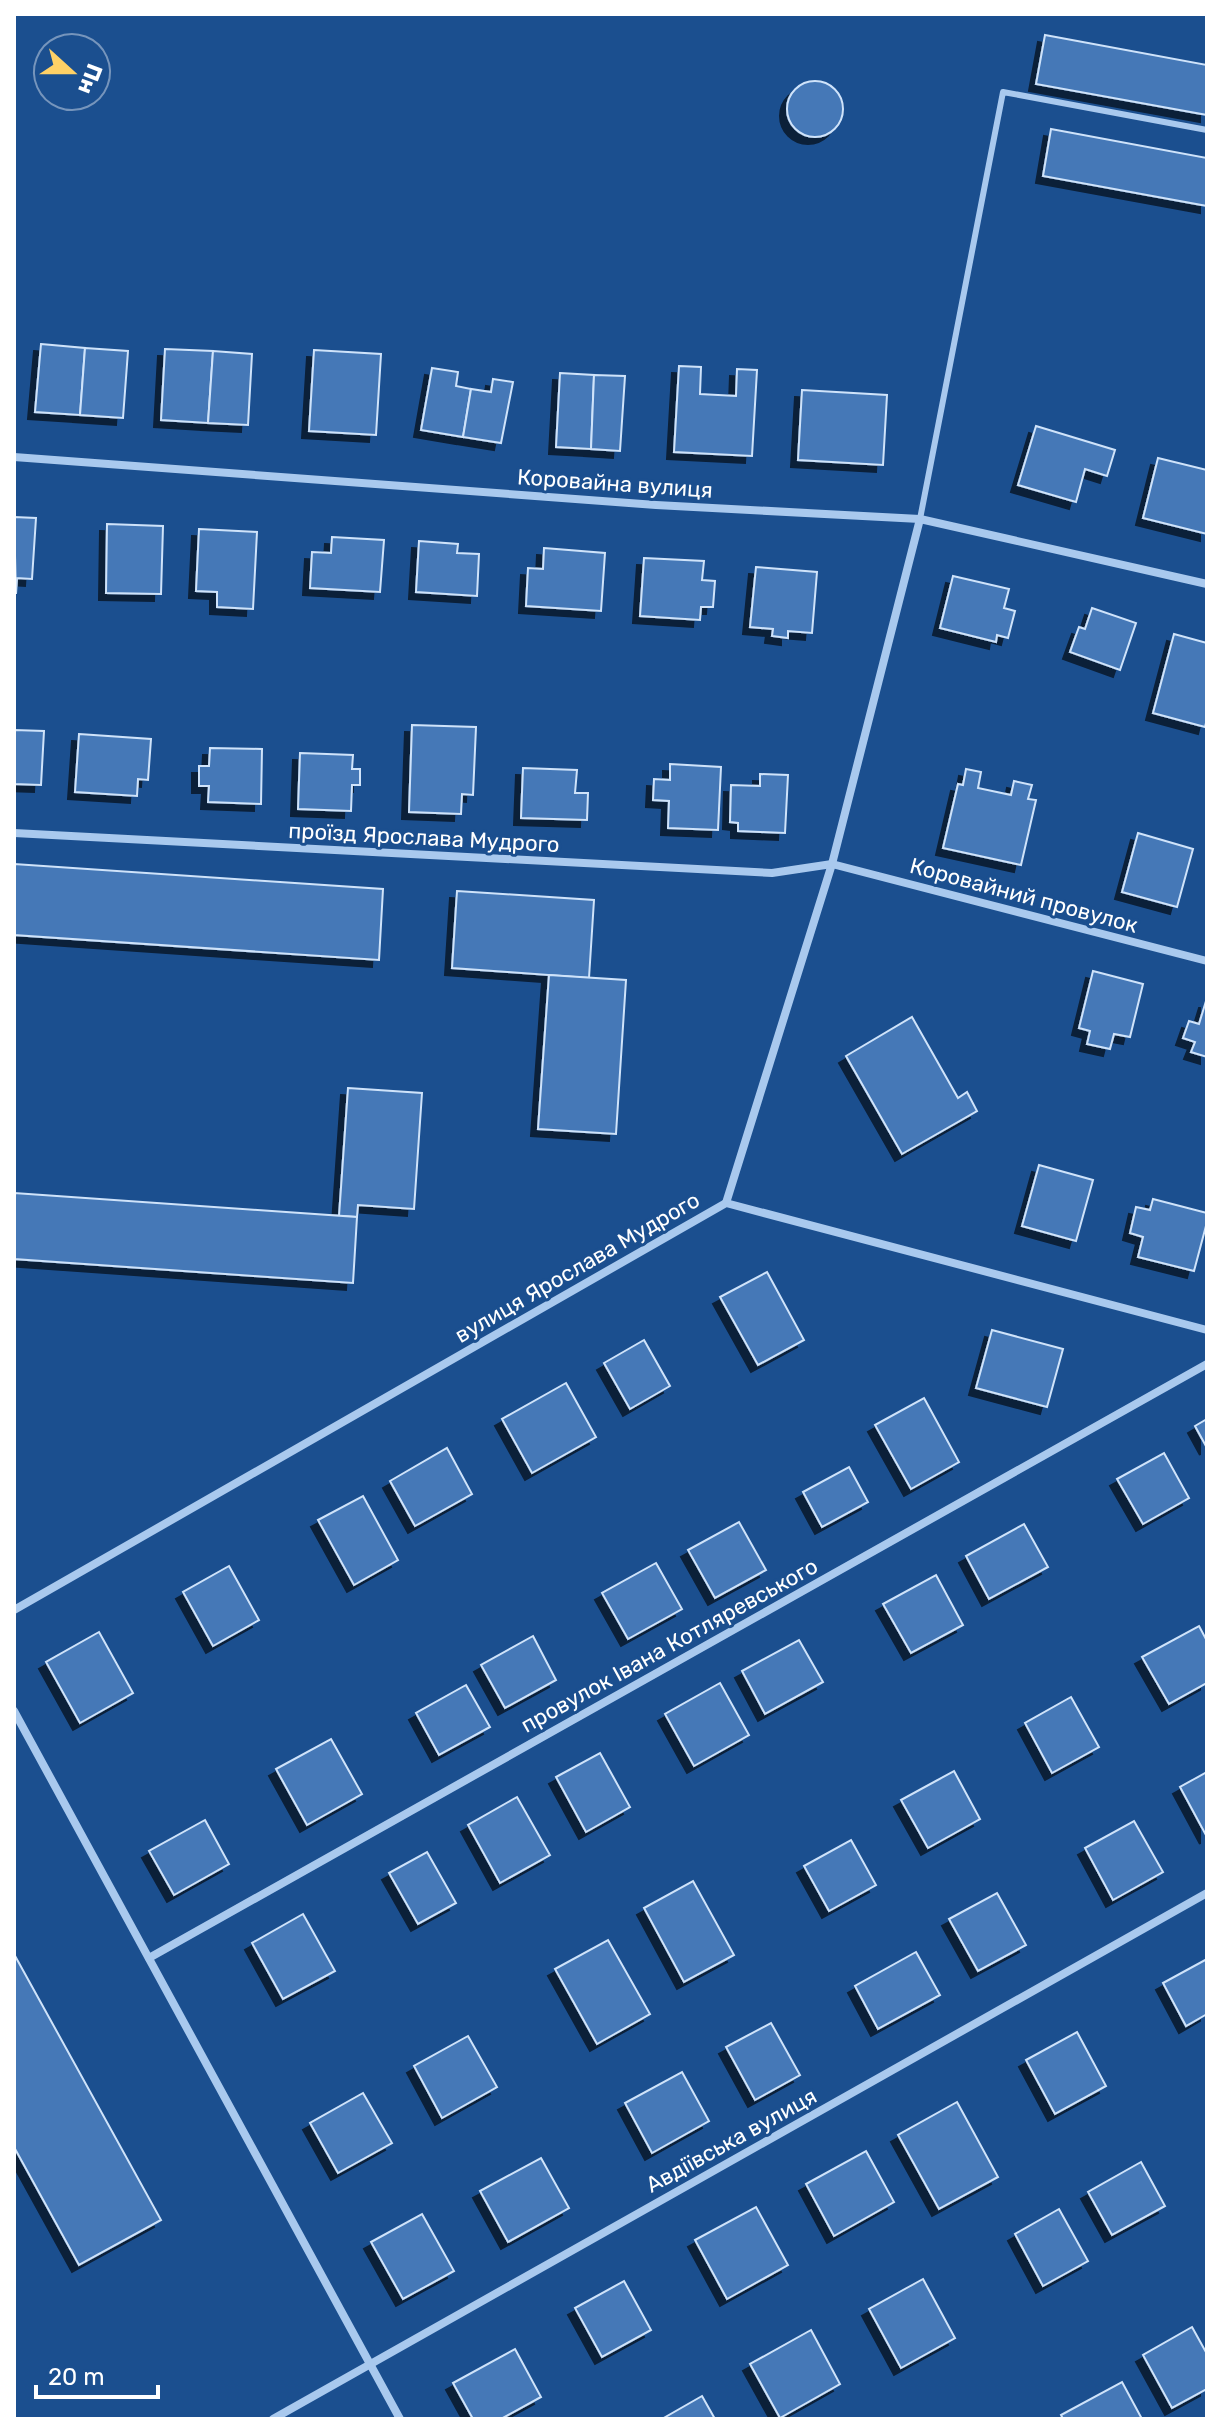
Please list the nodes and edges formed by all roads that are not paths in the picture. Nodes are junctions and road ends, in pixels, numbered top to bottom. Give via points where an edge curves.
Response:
1 (1207, 130) edge
2 (14, 457) edge
3 (920, 519) junction
4 (1207, 584) edge
5 (14, 833) edge
6 (832, 864) junction
7 (1207, 961) edge
8 (726, 1203) junction
9 (1207, 1330) edge
10 (1207, 1364) edge
11 (14, 1610) edge
12 (14, 1711) edge
13 (1207, 1893) edge
14 (149, 1958) junction
15 (370, 2364) junction
16 (273, 2419) edge
17 (400, 2419) edge

1 - 3 lane via 1003,92
2 - 3 street, Коровайна вулиця via 640,504
3 - 4 street, Коровайна вулиця
3 - 6 street
5 - 6 street, проїзд Ярослава Мудрого via 772,873
6 - 7 street, Коровайний провулок
6 - 8 street
8 - 9 street, вулиця Ярослава Мудрого
8 - 11 street, вулиця Ярослава Мудрого
10 - 14 street, провулок Івана Котляревського
12 - 14 street
13 - 15 street, Авдіївська вулиця
14 - 15 street
15 - 16 street, Авдіївська вулиця
15 - 17 street

